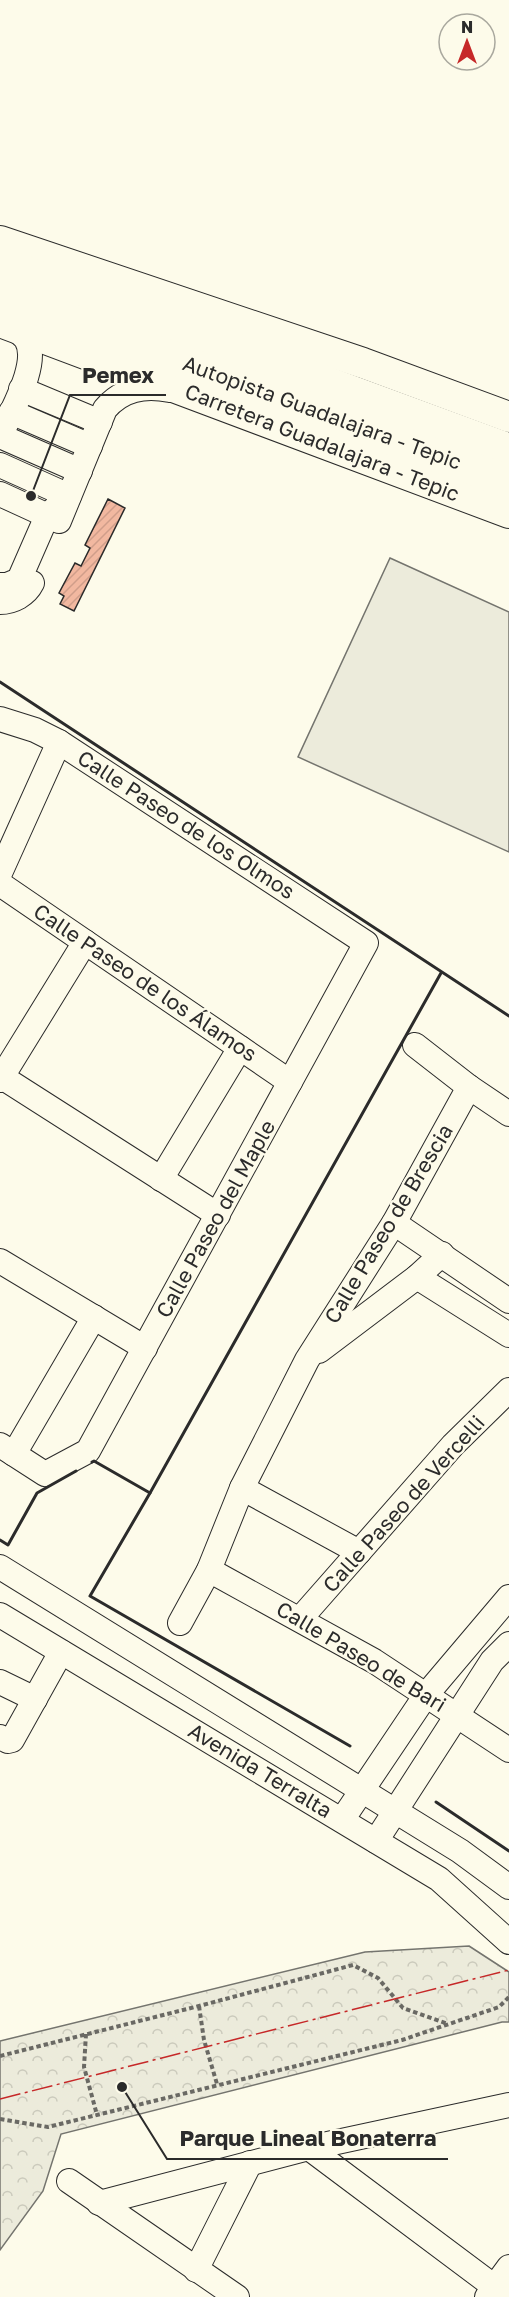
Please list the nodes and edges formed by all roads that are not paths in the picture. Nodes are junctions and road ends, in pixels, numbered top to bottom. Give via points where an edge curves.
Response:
1 (0, 240) edge
2 (0, 263) edge
3 (0, 294) edge
4 (9, 332) edge
5 (21, 389) junction
6 (190, 393) junction
7 (11, 412) junction
8 (509, 417) edge
9 (100, 422) junction
10 (0, 436) edge
11 (90, 446) junction
12 (0, 465) edge
13 (80, 471) junction
14 (506, 474) edge
15 (0, 494) edge
16 (69, 496) junction
17 (509, 513) edge
18 (53, 519) junction
19 (0, 585) edge
20 (0, 602) edge
21 (0, 719) edge
22 (59, 742) junction
23 (0, 873) edge
24 (0, 884) edge
25 (85, 942) junction
26 (366, 943) joint
27 (415, 1045) dead end
28 (240, 1048) junction
29 (1, 1079) edge
30 (290, 1082) junction
31 (469, 1087) junction
32 (509, 1114) edge
33 (161, 1179) junction
34 (218, 1215) junction
35 (394, 1223) junction
36 (442, 1254) junction
37 (0, 1261) edge
38 (417, 1277) junction
39 (509, 1301) edge
40 (94, 1317) junction
41 (509, 1335) edge
42 (145, 1348) junction
43 (307, 1360) junction
44 (509, 1390) edge
45 (7, 1450) edge
46 (242, 1488) junction
47 (359, 1552) junction
48 (0, 1567) edge
49 (209, 1570) junction
50 (509, 1597) edge
51 (0, 1615) edge
52 (300, 1619) junction
53 (180, 1623) dead end
54 (509, 1644) edge
55 (62, 1652) junction
56 (0, 1682) edge
57 (426, 1695) junction
58 (34, 1699) junction
59 (457, 1715) junction
60 (0, 1737) edge
61 (509, 1750) edge
62 (362, 1791) junction
63 (395, 1811) junction
64 (342, 1820) junction
65 (376, 1840) junction
66 (509, 1887) edge
67 (509, 1942) edge
68 (509, 2105) edge
69 (309, 2148) junction
70 (250, 2163) junction
71 (69, 2181) dead end
72 (99, 2203) junction
73 (196, 2270) junction
74 (500, 2287) edge
75 (237, 2297) edge

1 - 8 main road via 363,363
2 - 14 highway
3 - 14 highway, Autopista Guadalajara - Tepic
4 - 5 street via 31,354
4 - 6 main road, Carretera Guadalajara - Tepic via 59,344
5 - 7 street
5 - 9 street
6 - 9 street via 162,388 129,391 115,397
6 - 17 main road, Carretera Guadalajara - Tepic
7 - 10 street
7 - 11 street
9 - 11 street
10 - 13 street
11 - 13 street
12 - 16 street
13 - 16 street
15 - 18 street
16 - 18 street
18 - 19 street via 19,580
18 - 20 street via 30,588
21 - 22 street, Calle Paseo de los Olmos
22 - 23 street
22 - 26 street, Calle Paseo de los Olmos
24 - 25 street, Calle Paseo de los Álamos
25 - 28 street, Calle Paseo de los Álamos
25 - 29 street
26 - 30 street, Calle Paseo del Maple
27 - 31 street
28 - 30 street, Calle Paseo de los Álamos
28 - 33 street
29 - 33 street
30 - 34 street, Calle Paseo del Maple
31 - 32 street
31 - 35 street, Calle Paseo de Brescia
33 - 34 street
34 - 42 street, Calle Paseo del Maple
35 - 36 street
35 - 43 street, Calle Paseo de Brescia
36 - 38 street, Calle Paseo de Brescia
36 - 39 street
37 - 40 street
38 - 41 street
38 - 43 street, Calle Paseo de Brescia
40 - 42 street
40 - 45 street
42 - 45 street, Calle Paseo del Maple via 88,1451 45,1474
43 - 46 street, Calle Paseo de Brescia
44 - 47 street, Calle Paseo de Vercelli via 453,1445
46 - 47 street
46 - 49 street, Calle Paseo de Brescia
47 - 52 street, Calle Paseo de Vercelli
48 - 62 street, Avenida Terralta
49 - 52 street, Calle Paseo de Bari
49 - 53 street, Calle Paseo de Brescia
50 - 57 street
51 - 55 street, Avenida Terralta
52 - 57 street, Calle Paseo de Bari
54 - 59 street via 492,1661
55 - 58 street
55 - 64 street, Avenida Terralta
56 - 58 street
57 - 59 street, Calle Paseo de Bari
57 - 62 street
58 - 60 street via 12,1740
59 - 61 street, Calle Paseo de Bari
59 - 63 street
62 - 63 street, Avenida Terralta
62 - 64 street
63 - 65 street
63 - 66 street, Avenida Terralta
64 - 65 street, Avenida Terralta
65 - 67 street, Avenida Terralta via 439,1879
68 - 69 street
69 - 70 street
69 - 74 street
70 - 72 street
70 - 73 street
71 - 72 street
72 - 73 street
73 - 75 street

